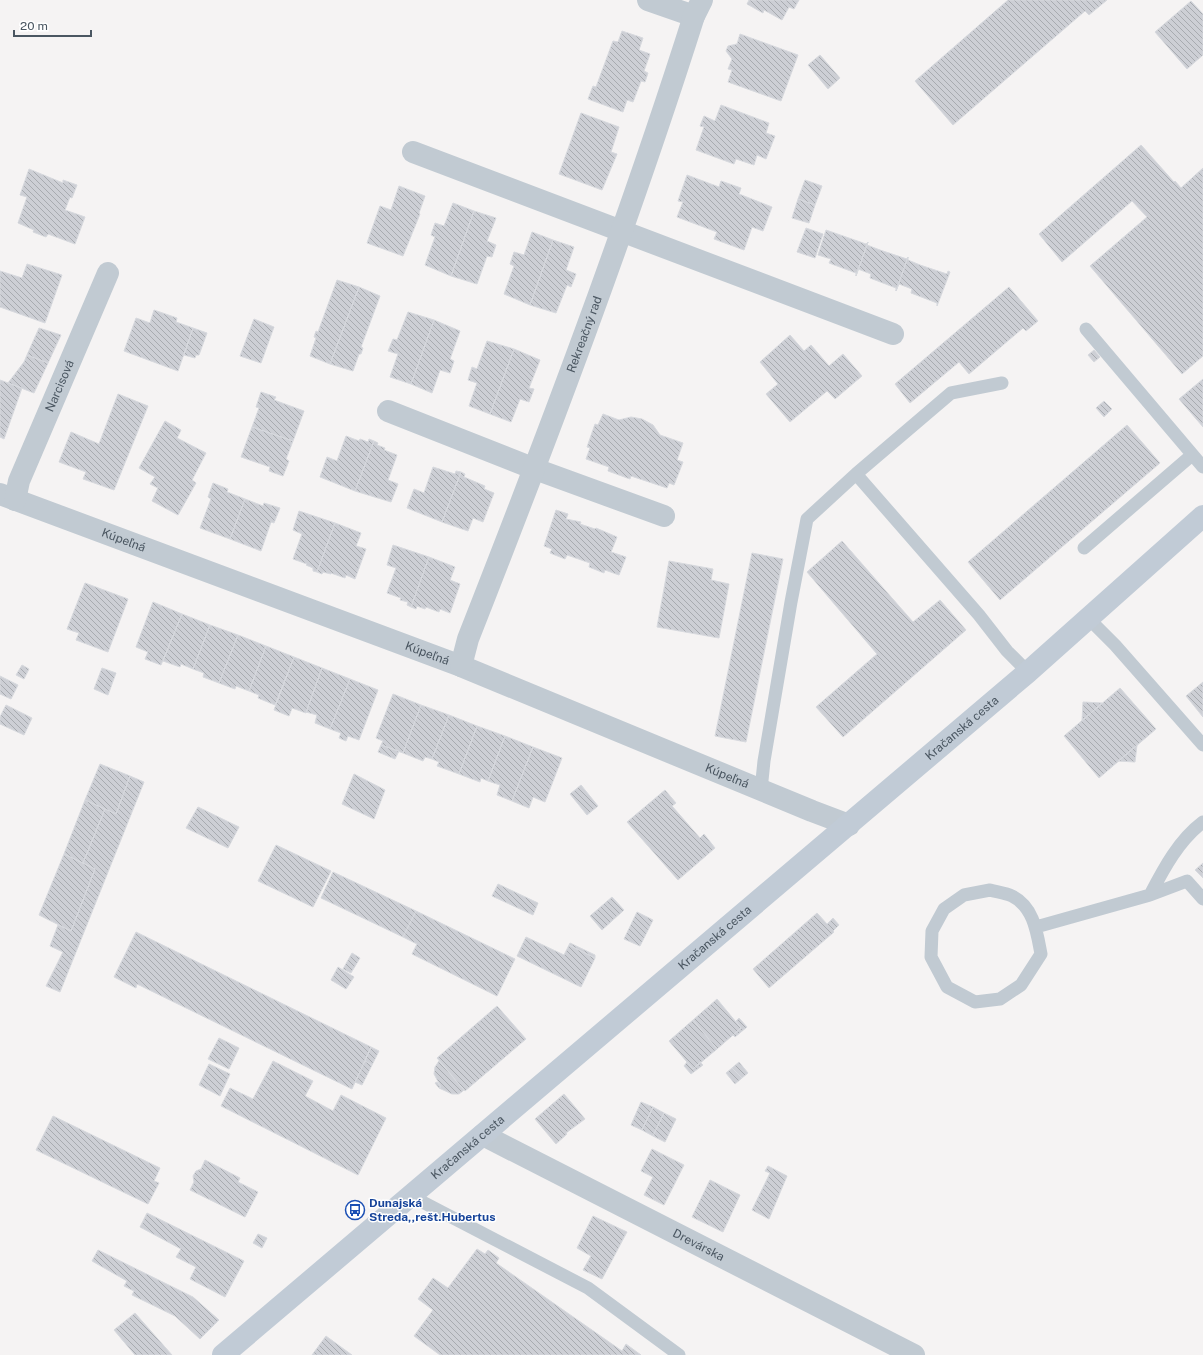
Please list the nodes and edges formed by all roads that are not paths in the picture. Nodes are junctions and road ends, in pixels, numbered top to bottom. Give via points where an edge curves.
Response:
1 (648, 0) edge
2 (698, 8) edge
3 (413, 152) dead end
4 (623, 230) junction
5 (108, 272) dead end
6 (1086, 329) dead end
7 (893, 334) dead end
8 (1002, 382) dead end
9 (388, 411) dead end
10 (1192, 455) junction
11 (1203, 467) edge
12 (535, 469) junction
13 (856, 474) junction
14 (7, 497) edge
15 (664, 516) dead end
16 (1203, 516) edge
17 (1084, 548) dead end
18 (1088, 618) junction
19 (461, 666) junction
20 (1028, 672) junction
21 (1203, 745) edge
22 (761, 790) junction
23 (1203, 822) edge
24 (849, 825) junction
25 (1150, 895) junction
26 (1203, 898) edge
27 (1036, 927) junction
28 (483, 1135) junction
29 (411, 1196) junction
30 (232, 1353) edge
31 (679, 1355) edge
32 (914, 1355) edge

1 - 2 street
2 - 4 street, Rekreačný rad
3 - 4 street
4 - 7 street
4 - 12 street, Rekreačný rad
5 - 14 street, Narcisová via 19,481
6 - 10 lane
8 - 13 lane via 951,393
9 - 12 street
10 - 11 lane
10 - 17 lane
12 - 15 street
12 - 19 street, Rekreačný rad via 468,639
13 - 20 lane via 979,615 1007,651
13 - 22 lane via 807,519 788,617
14 - 19 street, Kúpeľná
16 - 18 street, Kračanská cesta
18 - 20 street, Kračanská cesta
18 - 21 lane
19 - 22 street, Kúpeľná
20 - 24 street, Kračanská cesta
22 - 24 street, Kúpeľná
23 - 25 lane via 1194,829 1165,866
24 - 28 street, Kračanská cesta
25 - 26 lane via 1187,881
25 - 27 lane
27 - 27 lane via 1028,910 1013,896 990,890 964,895 944,909 932,931 931,957 947,987 975,1002 1000,999 1022,985 1041,954
28 - 29 street, Kračanská cesta
28 - 32 street, Drevárska
29 - 30 street, Kračanská cesta
29 - 31 lane via 588,1288

